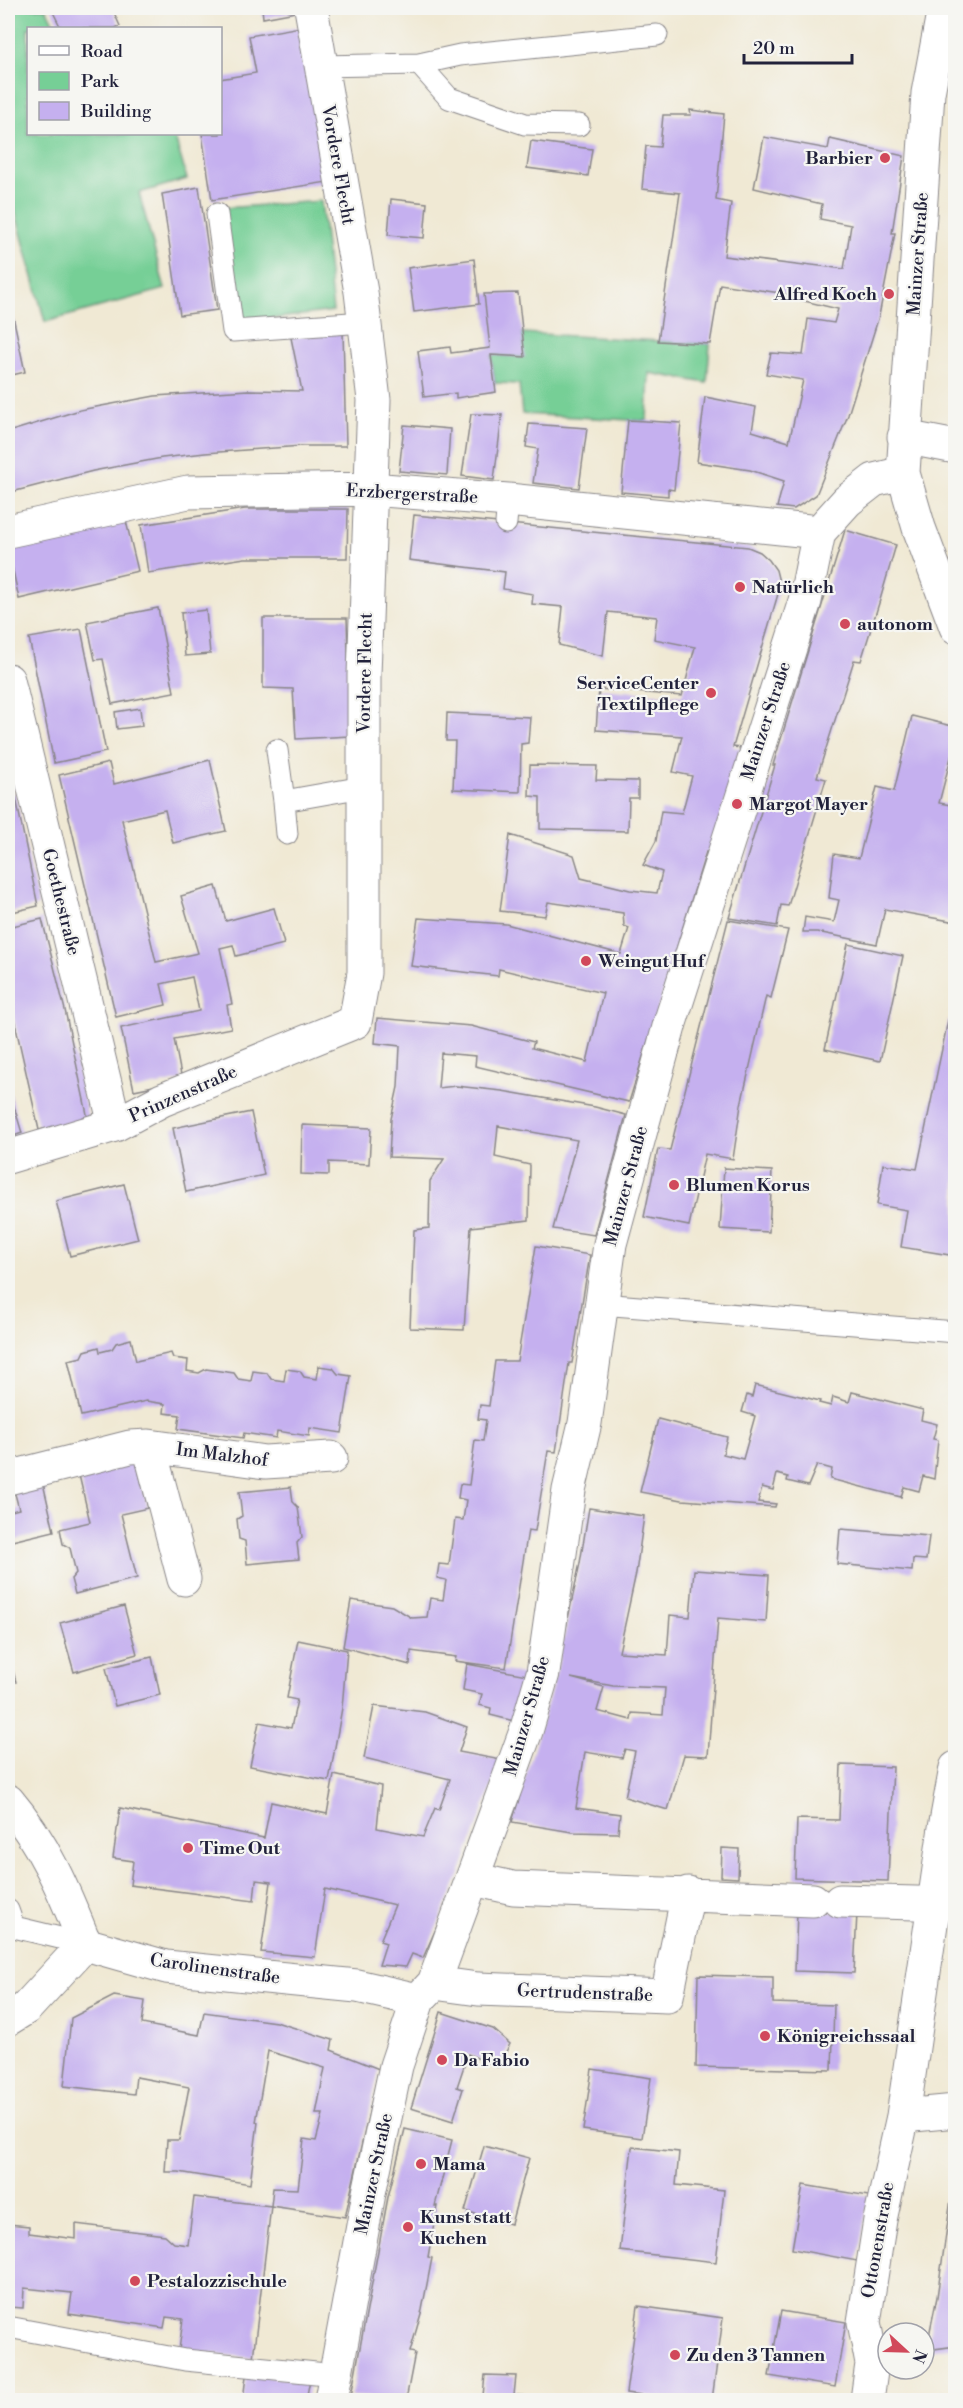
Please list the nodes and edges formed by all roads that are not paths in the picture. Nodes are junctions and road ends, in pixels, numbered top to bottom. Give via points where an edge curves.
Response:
1 (311, 8) edge
2 (944, 8) edge
3 (657, 35) dead end
4 (419, 64) junction
5 (321, 66) junction
6 (579, 125) dead end
7 (218, 214) dead end
8 (365, 322) junction
9 (904, 437) junction
10 (956, 447) edge
11 (903, 473) junction
12 (371, 489) junction
13 (8, 531) edge
14 (819, 532) junction
15 (956, 627) edge
16 (8, 680) edge
17 (277, 750) dead end
18 (363, 787) junction
19 (284, 801) junction
20 (287, 834) dead end
21 (355, 1023) joint
22 (115, 1125) junction
23 (8, 1157) edge
24 (601, 1304) junction
25 (956, 1332) edge
26 (149, 1446) junction
27 (331, 1458) dead end
28 (8, 1478) edge
29 (184, 1579) dead end
30 (956, 1768) edge
31 (8, 1801) edge
32 (473, 1880) junction
33 (688, 1893) junction
34 (944, 1904) edge
35 (8, 1910) edge
36 (85, 1944) junction
37 (426, 1991) junction
38 (8, 2019) edge
39 (956, 2111) edge
40 (903, 2116) junction
41 (8, 2327) edge
42 (334, 2388) edge
43 (867, 2400) edge

1 - 5 street, Vordere Flecht
2 - 9 street, Mainzer Straße via 928,93
3 - 4 lane via 460,55
4 - 5 lane
4 - 6 lane via 449,98 525,124
5 - 8 street, Vordere Flecht
7 - 8 lane via 233,331
8 - 12 street, Vordere Flecht via 374,400
9 - 10 street
9 - 11 street, Mainzer Straße
11 - 14 street via 874,480 847,501
11 - 15 street
12 - 13 street, Erzbergerstraße via 188,492
12 - 14 street, Erzbergerstraße via 507,511
12 - 18 street, Vordere Flecht
14 - 24 street, Mainzer Straße via 805,601 653,1083 610,1244
16 - 22 street, Goethestraße
17 - 19 lane
18 - 19 lane
18 - 21 street, Vordere Flecht via 364,973
19 - 20 lane
21 - 22 street, Prinzenstraße via 162,1100
22 - 23 street, Prinzenstraße
24 - 25 lane
24 - 32 street, Mainzer Straße via 543,1673
26 - 27 street, Im Malzhof via 266,1462
26 - 28 street, Im Malzhof via 129,1447
26 - 29 street, Im Malzhof
30 - 34 street, Ottonenstraße
31 - 36 street via 51,1864
32 - 33 street via 513,1888
32 - 37 street, Mainzer Straße
33 - 34 street
33 - 37 street, Gertrudenstraße via 667,1996 478,1989
34 - 40 street, Ottonenstraße
35 - 36 lane via 14,1927
36 - 37 street, Carolinenstraße via 166,1966
36 - 38 street via 26,2008
37 - 42 street, Mainzer Straße via 394,2078
39 - 40 street
40 - 43 street, Ottonenstraße via 880,2220 864,2322 872,2364
41 - 42 lane

